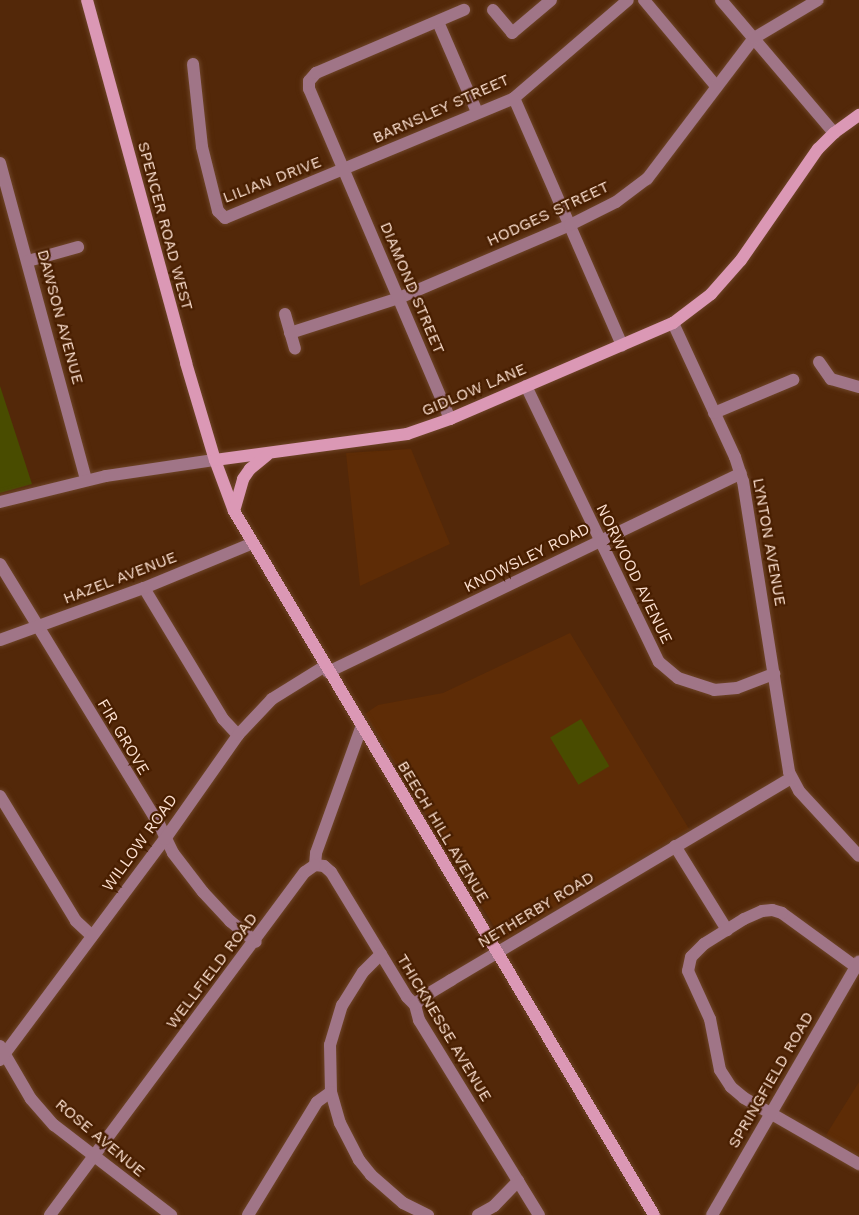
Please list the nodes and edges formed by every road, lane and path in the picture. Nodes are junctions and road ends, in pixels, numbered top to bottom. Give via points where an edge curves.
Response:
1 (87, 0) edge
2 (551, 0) edge
3 (628, 0) edge
4 (644, 0) edge
5 (721, 0) edge
6 (818, 0) edge
7 (464, 10) dead end
8 (493, 10) dead end
9 (438, 22) junction
10 (754, 38) junction
11 (193, 64) dead end
12 (716, 86) junction
13 (514, 98) junction
14 (477, 112) junction
15 (859, 115) edge
16 (834, 133) junction
17 (0, 163) edge
18 (345, 169) junction
19 (570, 225) junction
20 (78, 247) dead end
21 (28, 261) junction
22 (399, 298) junction
23 (285, 314) dead end
24 (673, 323) junction
25 (290, 333) junction
26 (622, 345) junction
27 (295, 349) dead end
28 (819, 362) dead end
29 (793, 380) dead end
30 (526, 386) junction
31 (859, 387) edge
32 (714, 413) junction
33 (450, 418) junction
34 (268, 454) junction
35 (215, 460) junction
36 (741, 473) junction
37 (86, 480) junction
38 (0, 502) edge
39 (234, 511) junction
40 (600, 541) junction
41 (251, 544) junction
42 (0, 564) edge
43 (144, 588) junction
44 (37, 627) junction
45 (0, 640) edge
46 (326, 669) junction
47 (774, 674) junction
48 (361, 728) junction
49 (238, 735) junction
50 (791, 778) junction
51 (0, 796) edge
52 (165, 839) junction
53 (675, 846) junction
54 (859, 856) edge
55 (315, 865) junction
56 (727, 930) junction
57 (92, 936) junction
58 (256, 942) junction
59 (496, 953) junction
60 (381, 954) junction
61 (858, 964) edge
62 (416, 1005) junction
63 (2, 1053) edge
64 (331, 1092) junction
65 (772, 1112) junction
66 (93, 1157) junction
67 (859, 1164) edge
68 (518, 1181) junction
69 (50, 1215) edge
70 (171, 1215) edge
71 (248, 1215) edge
72 (428, 1215) edge
73 (478, 1215) edge
74 (539, 1215) edge
75 (654, 1215) edge
76 (712, 1215) edge

1 - 35 street, SPENCER ROAD WEST
2 - 8 street via 512,33
3 - 13 street, BARNSLEY STREET
4 - 12 street
5 - 10 street
6 - 10 street, HODGES STREET
7 - 9 street
9 - 14 street
9 - 18 street, DIAMOND STREET via 316,73 309,81 309,89
10 - 12 street, HODGES STREET
10 - 16 street
11 - 18 street, LILIAN DRIVE via 202,147 221,216 239,214
12 - 19 street, HODGES STREET via 647,179 616,202
13 - 14 street, BARNSLEY STREET
13 - 19 street
14 - 18 street, BARNSLEY STREET
15 - 16 street, GIDLOW LANE
16 - 24 street, GIDLOW LANE via 818,149 741,260 711,294
17 - 21 street, DAWSON AVENUE
18 - 22 street, DIAMOND STREET
19 - 22 street, HODGES STREET
19 - 26 street
20 - 21 street
21 - 37 street, DAWSON AVENUE
22 - 25 street, HODGES STREET
22 - 33 street, DIAMOND STREET
23 - 25 street
24 - 26 street, GIDLOW LANE
24 - 32 street, LYNTON AVENUE
25 - 27 street
26 - 30 street, GIDLOW LANE
28 - 31 street via 828,382
29 - 32 street
30 - 33 street, GIDLOW LANE
30 - 40 street, NORWOOD AVENUE
32 - 36 street, LYNTON AVENUE
33 - 34 street, GIDLOW LANE via 390,438
34 - 35 street, GIDLOW LANE
34 - 39 street via 243,479
35 - 37 street, GIDLOW LANE
35 - 39 street, BEECH HILL AVENUE
36 - 40 street, KNOWSLEY ROAD
36 - 47 street, LYNTON AVENUE
37 - 38 street, GIDLOW LANE
39 - 41 street, BEECH HILL AVENUE
40 - 46 street, KNOWSLEY ROAD
40 - 47 street, NORWOOD AVENUE via 654,655 670,673 696,686 723,690
41 - 43 street, HAZEL AVENUE
41 - 46 street, BEECH HILL AVENUE
42 - 44 street, FIR GROVE
43 - 44 street, HAZEL AVENUE
43 - 49 street via 223,719
44 - 45 street, HAZEL AVENUE
44 - 52 street, FIR GROVE
46 - 48 street, BEECH HILL AVENUE
46 - 49 street, WILLOW ROAD via 272,699
47 - 50 street, LYNTON AVENUE
48 - 55 street, WELLFIELD ROAD via 316,852
48 - 59 street, BEECH HILL AVENUE
49 - 52 street, WILLOW ROAD
50 - 53 street, NETHERBY ROAD
50 - 54 street
51 - 57 street via 76,921
52 - 57 street, WILLOW ROAD
52 - 58 street, FIR GROVE via 203,892
53 - 56 street
53 - 59 street, NETHERBY ROAD
55 - 58 street, WELLFIELD ROAD via 305,872
55 - 60 street, THICKNESSE AVENUE via 331,872
56 - 61 street via 762,911 782,913
56 - 65 street via 693,953 689,976 710,1019 723,1076 737,1093
57 - 63 street, WILLOW ROAD
58 - 66 street, WELLFIELD ROAD
59 - 62 street, NETHERBY ROAD
59 - 75 street, BEECH HILL AVENUE
60 - 62 street, THICKNESSE AVENUE
60 - 64 street via 363,972 342,1005 330,1045
61 - 65 street, SPRINGFIELD ROAD
62 - 68 street, THICKNESSE AVENUE via 419,1020
63 - 66 street, ROSE AVENUE via 31,1099 54,1125
64 - 71 street via 317,1102
64 - 72 street via 340,1123 359,1160 403,1203
65 - 67 street
65 - 76 street, SPRINGFIELD ROAD
66 - 69 street, WELLFIELD ROAD
66 - 70 street, ROSE AVENUE
68 - 73 street via 494,1206
68 - 74 street, THICKNESSE AVENUE

